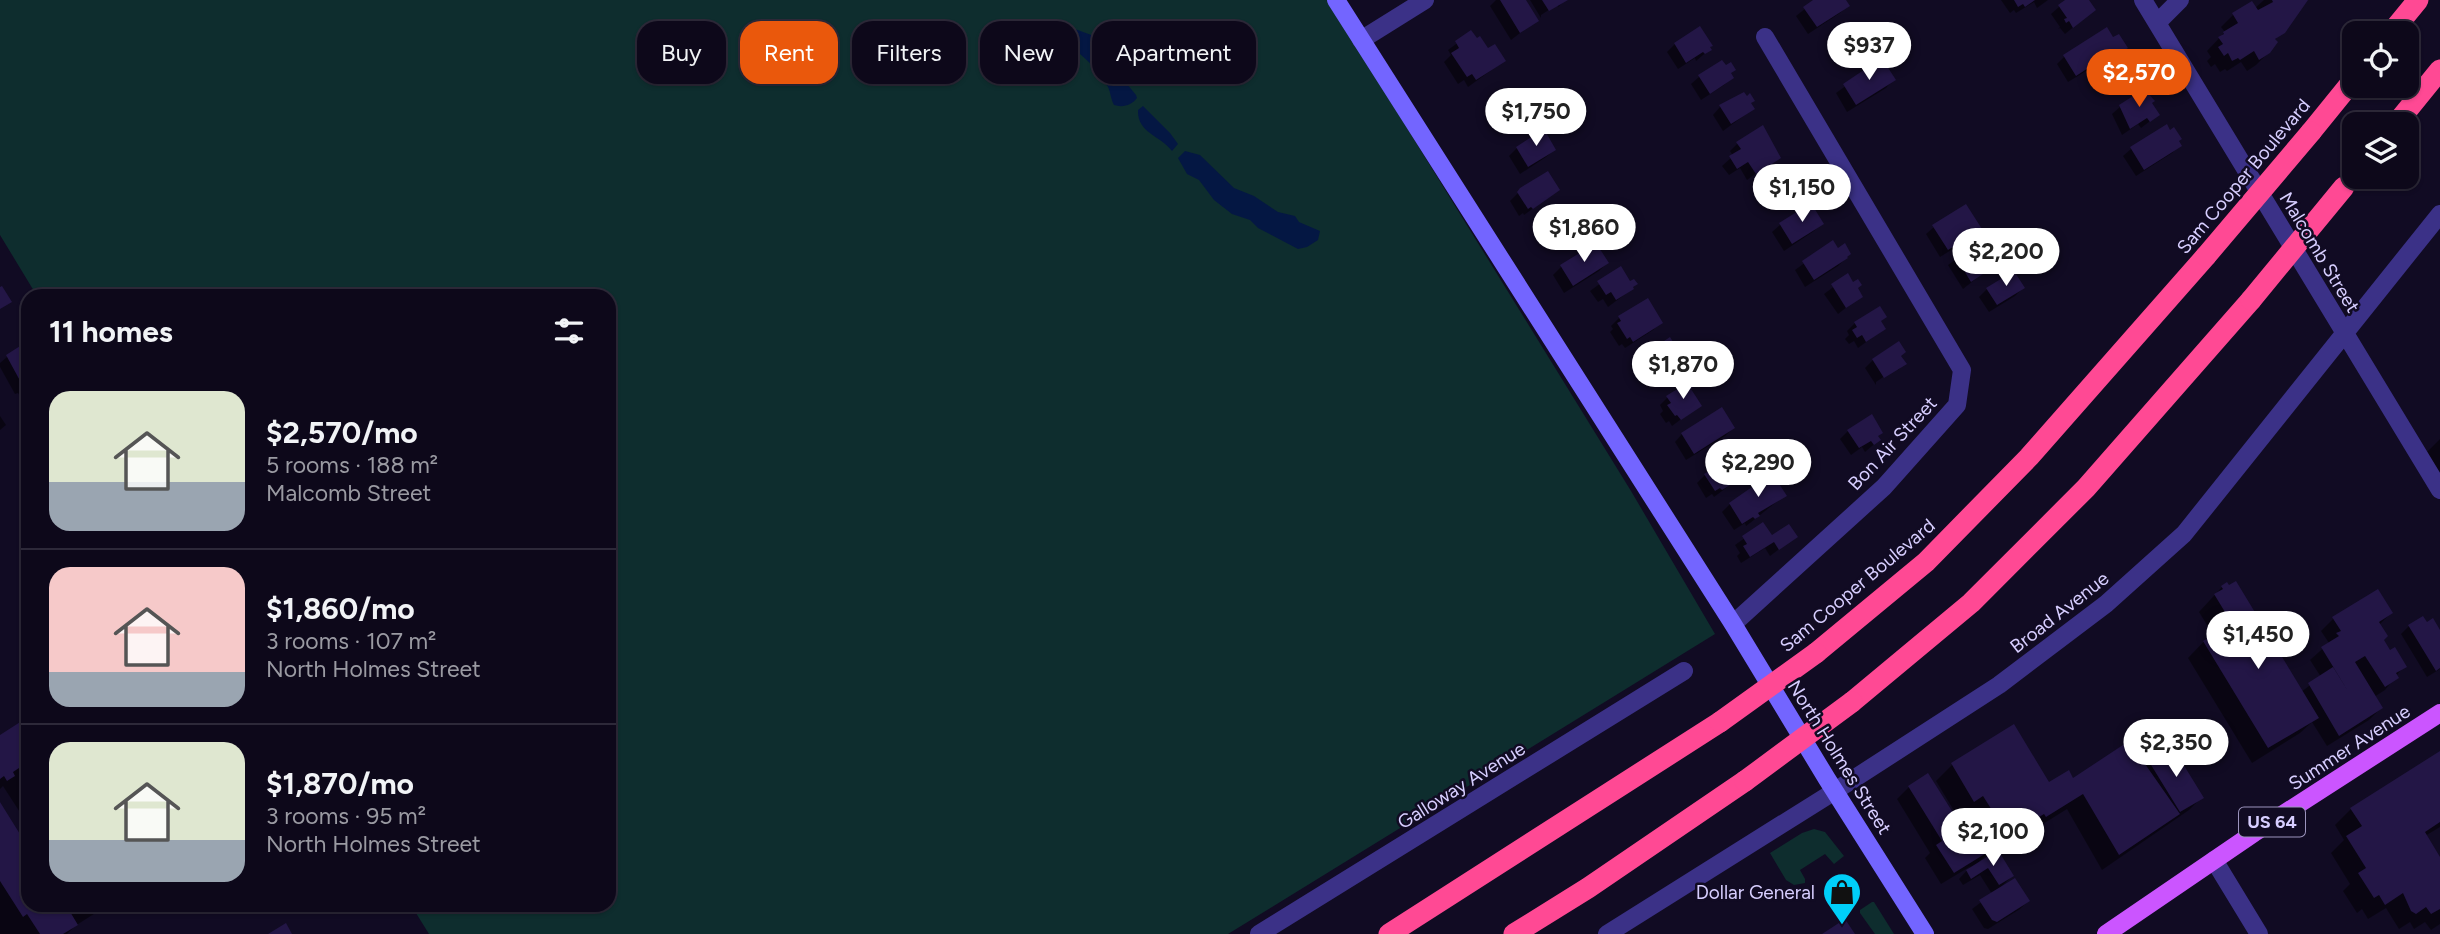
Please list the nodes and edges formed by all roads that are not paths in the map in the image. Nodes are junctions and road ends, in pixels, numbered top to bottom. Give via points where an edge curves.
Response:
1 (1336, 0) edge
2 (1426, 0) edge
3 (2143, 0) edge
4 (2180, 0) edge
5 (2418, 0) edge
6 (2401, 21) edge
7 (2157, 23) junction
8 (1765, 37) dead end
9 (1361, 40) junction
10 (2440, 70) edge
11 (2342, 94) edge
12 (2406, 112) edge
13 (2342, 189) edge
14 (2440, 214) edge
15 (2346, 334) junction
16 (2440, 490) edge
17 (1733, 624) junction
18 (1684, 671) dead end
19 (2440, 713) edge
20 (1835, 791) junction
21 (2214, 860) junction
22 (1259, 934) edge
23 (1389, 934) edge
24 (1514, 934) edge
25 (1607, 934) edge
26 (1925, 934) edge
27 (2106, 934) edge
28 (2259, 934) edge

1 - 9 main road, North Holmes Street
2 - 9 street
3 - 7 street, Malcomb Street
4 - 7 street
5 - 6 highway
7 - 15 street, Malcomb Street
8 - 17 street, Bon Air Street via 1962,370 1957,405 1884,487
9 - 17 main road, North Holmes Street
10 - 12 highway
11 - 23 highway, Sam Cooper Boulevard, bridge via 2029,457 1926,562 1816,653 1720,722
13 - 24 highway, bridge via 2087,488 1971,603 1853,702 1745,781
14 - 15 street, Broad Avenue
15 - 16 street, Malcomb Street
15 - 20 street, Broad Avenue via 2185,534 2106,604 1999,685
17 - 20 main road, North Holmes Street
18 - 22 street, Galloway Avenue
19 - 21 main road, Summer Avenue / US 64
20 - 25 street, Broad Avenue
20 - 26 main road, North Holmes Street
21 - 27 main road, Summer Avenue / US 64
21 - 28 street

